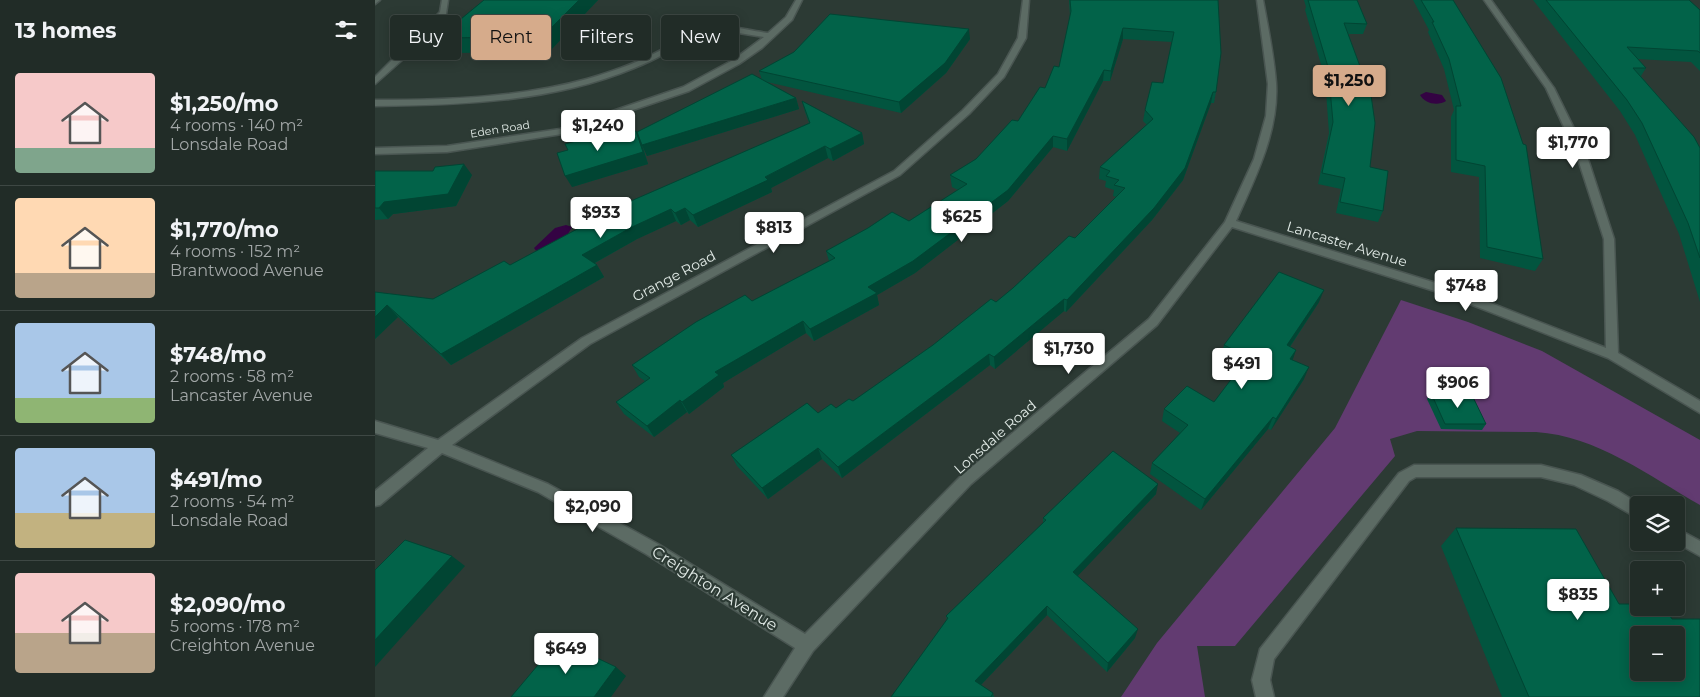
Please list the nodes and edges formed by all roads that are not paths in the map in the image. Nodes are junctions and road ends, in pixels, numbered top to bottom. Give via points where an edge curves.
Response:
1 (445, 0) edge
2 (799, 0) edge
3 (1026, 0) edge
4 (1260, 0) edge
5 (1487, 0) edge
6 (770, 36) junction
7 (375, 82) edge
8 (375, 103) edge
9 (375, 151) edge
10 (1229, 223) junction
11 (1612, 355) junction
12 (1700, 408) edge
13 (375, 427) edge
14 (440, 446) junction
15 (375, 500) edge
16 (1630, 506) edge
17 (1685, 540) edge
18 (1700, 549) edge
19 (807, 645) junction
20 (773, 697) edge
21 (1265, 697) edge

1 - 7 street via 443,12
2 - 6 street, Eden Road via 789,18
3 - 14 street, Grange Road via 1021,38 1001,75 966,112 897,173 586,340
4 - 10 street, Lonsdale Road via 1272,84 1270,116 1259,159
5 - 11 street via 1550,88 1581,153 1609,239
6 - 8 street via 706,26 679,44 641,62 564,86 475,101
6 - 9 street, Eden Road via 736,62 686,89 562,131 447,149
10 - 11 street, Lancaster Avenue via 1448,290
10 - 19 street, Lonsdale Road via 1153,322 966,480
11 - 12 street, Lancaster Avenue
13 - 14 street, Creighton Avenue
14 - 15 street, Grange Road
14 - 19 street, Creighton Avenue via 543,488 652,549
16 - 21 street via 1576,479 1541,471 1414,471 1404,477 1265,656 1261,680
17 - 18 street
19 - 20 street, Lonsdale Road

